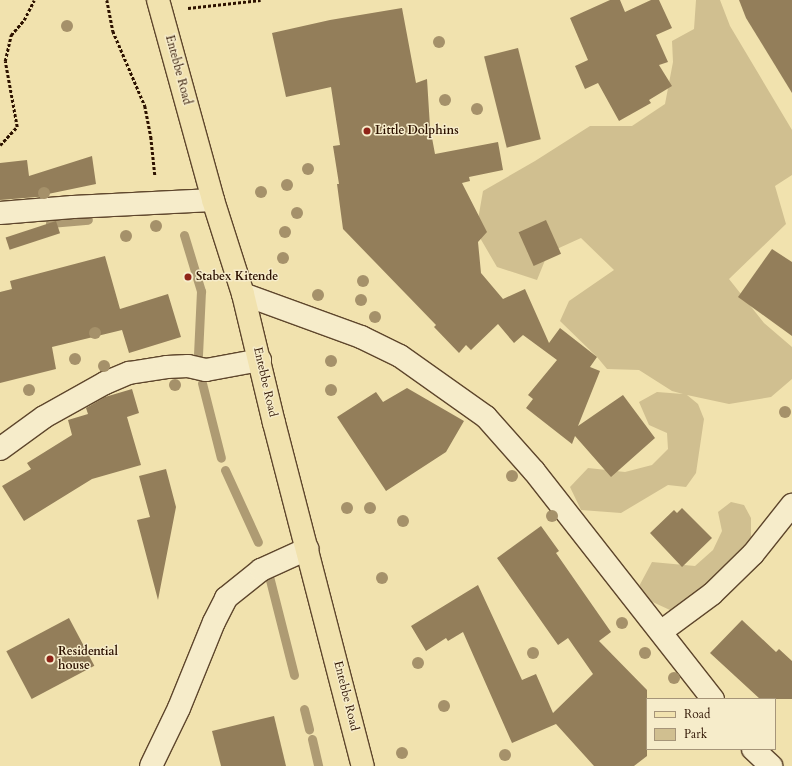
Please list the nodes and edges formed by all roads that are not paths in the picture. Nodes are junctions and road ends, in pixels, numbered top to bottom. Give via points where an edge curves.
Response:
1 (160, 5) edge
2 (213, 200) junction
3 (0, 213) edge
4 (243, 294) junction
5 (260, 360) junction
6 (0, 449) edge
7 (792, 505) edge
8 (307, 549) junction
9 (662, 631) junction
10 (712, 698) edge
11 (754, 750) edge
12 (151, 766) edge
13 (363, 766) edge
14 (771, 766) edge

1 - 2 main road, Entebbe Road
2 - 3 street
2 - 4 main road, Entebbe Road
4 - 5 main road, Entebbe Road
4 - 9 street via 361,337 400,356 486,417 534,471
5 - 6 street via 206,370 188,366 167,366 129,373 105,383 44,417
5 - 8 main road, Entebbe Road
7 - 9 street via 753,554 712,594
8 - 12 street via 261,570 226,598
8 - 13 main road, Entebbe Road
9 - 10 street
11 - 14 street

